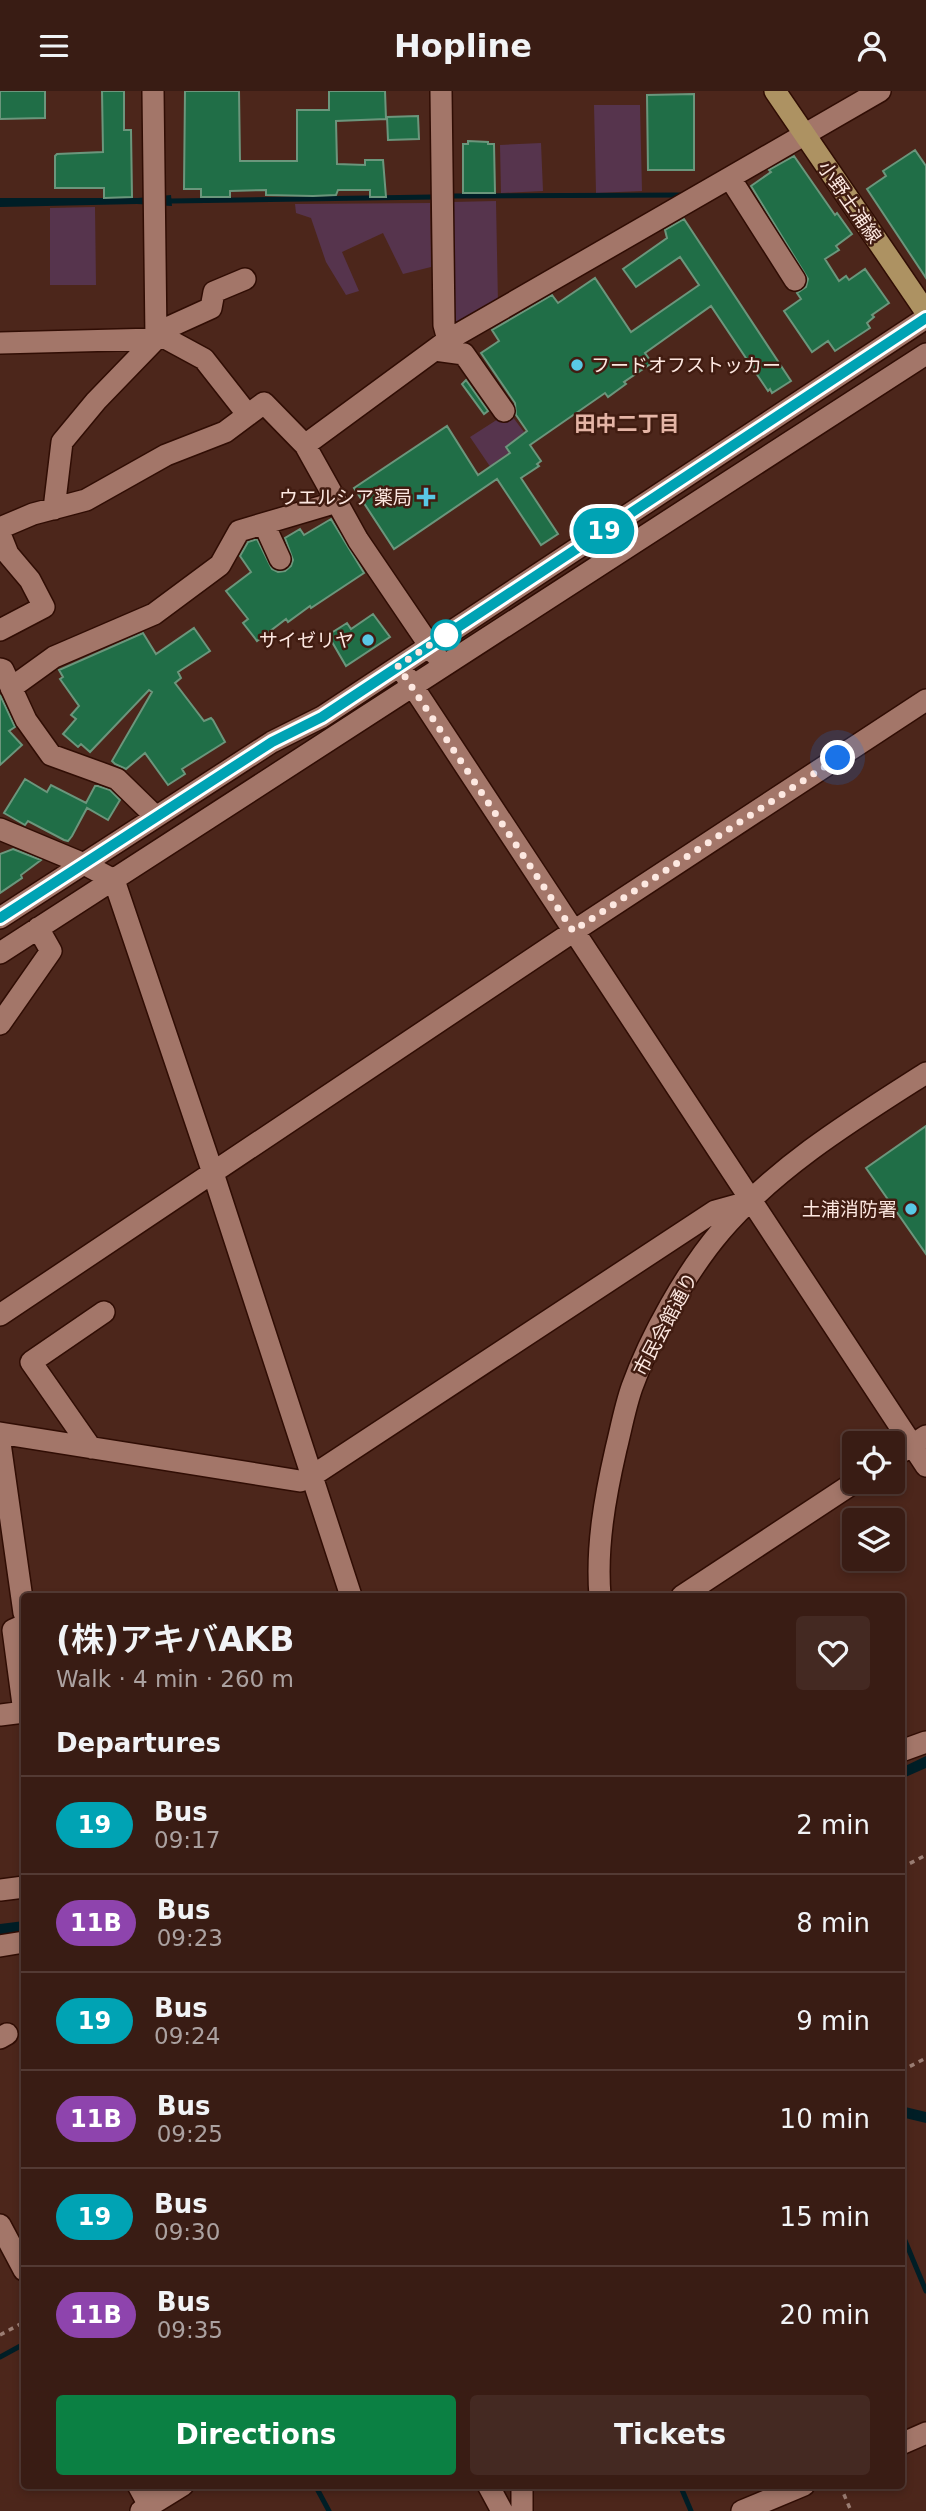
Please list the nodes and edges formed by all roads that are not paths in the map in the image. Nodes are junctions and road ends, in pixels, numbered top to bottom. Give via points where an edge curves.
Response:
1 (153, 91) edge
2 (441, 91) edge
3 (775, 91) edge
4 (880, 91) edge
5 (804, 136) junction
6 (730, 178) junction
7 (245, 279) dead end
8 (794, 280) dead end
9 (926, 312) edge
10 (926, 318) edge
11 (156, 336) junction
12 (0, 343) edge
13 (442, 345) junction
14 (926, 354) edge
15 (504, 411) dead end
16 (248, 415) junction
17 (305, 445) junction
18 (337, 502) junction
19 (54, 509) junction
20 (264, 524) junction
21 (0, 528) edge
22 (0, 534) edge
23 (280, 559) dead end
24 (0, 631) edge
25 (429, 646) junction
26 (398, 666) junction
27 (443, 666) junction
28 (4, 670) edge
29 (412, 685) junction
30 (926, 700) edge
31 (156, 817) junction
32 (0, 829) edge
33 (84, 864) junction
34 (114, 880) junction
35 (0, 918) edge
36 (38, 928) junction
37 (573, 931) junction
38 (0, 953) edge
39 (0, 1024) edge
40 (926, 1073) edge
41 (213, 1173) junction
42 (751, 1201) junction
43 (104, 1312) dead end
44 (0, 1315) edge
45 (0, 1433) edge
46 (919, 1440) edge
47 (0, 1443) edge
48 (91, 1448) junction
49 (926, 1466) edge
50 (312, 1476) junction
51 (842, 1491) edge
52 (6, 1522) edge
53 (350, 1593) edge
54 (600, 1593) edge
55 (687, 1593) edge
56 (21, 1598) edge
57 (21, 1626) edge
58 (21, 1690) edge
59 (21, 1712) edge
60 (0, 1715) edge
61 (926, 1742) edge
62 (905, 1750) edge
63 (21, 1888) edge
64 (0, 1891) edge
65 (21, 1943) edge
66 (0, 1946) edge
67 (0, 2225) edge
68 (21, 2264) edge
69 (926, 2433) edge
70 (905, 2442) edge
71 (140, 2489) edge
72 (177, 2489) edge
73 (490, 2489) edge
74 (522, 2489) edge
75 (794, 2489) edge
76 (147, 2509) edge
77 (502, 2511) edge
78 (523, 2511) edge
79 (742, 2511) edge

1 - 11 street
2 - 13 street
3 - 5 main road, 小野土浦線
4 - 5 street
5 - 6 street
5 - 9 main road, 小野土浦線
6 - 8 street
6 - 13 street
7 - 11 street via 214,292 211,308
10 - 25 street
11 - 12 street
11 - 16 street via 204,359
11 - 19 street via 62,442
13 - 15 street via 464,354
13 - 17 street
14 - 27 street
16 - 17 street via 264,403
16 - 19 street via 225,432 166,455 86,500
17 - 18 street
18 - 20 street
18 - 25 street
19 - 21 street
20 - 23 street
20 - 28 street via 239,531 220,565 154,614 54,656
22 - 24 street via 44,607
25 - 26 street
25 - 27 street
26 - 29 street
26 - 31 street
27 - 29 street
28 - 31 street via 26,720 51,755 117,779
29 - 34 street
29 - 37 street
30 - 37 street
31 - 33 street
32 - 33 street
33 - 34 street
33 - 35 street
34 - 36 street
34 - 41 street
36 - 38 street
36 - 39 street via 51,951
37 - 41 street
37 - 42 street
40 - 42 street, 市民会館通り via 805,1154
41 - 44 street
41 - 50 street
42 - 46 street
42 - 50 street via 715,1211
42 - 54 street, 市民会館通り via 721,1232 680,1289 632,1387 603,1512
43 - 48 street via 32,1362
45 - 48 street
46 - 49 street
47 - 52 street
48 - 50 street via 300,1481
50 - 53 street
51 - 55 street
52 - 56 street
57 - 58 street via 13,1630
59 - 60 street
61 - 62 street
63 - 64 street
65 - 66 street
67 - 68 street
69 - 70 street
71 - 76 street
72 - 76 street
73 - 77 street
74 - 78 street
75 - 79 street

